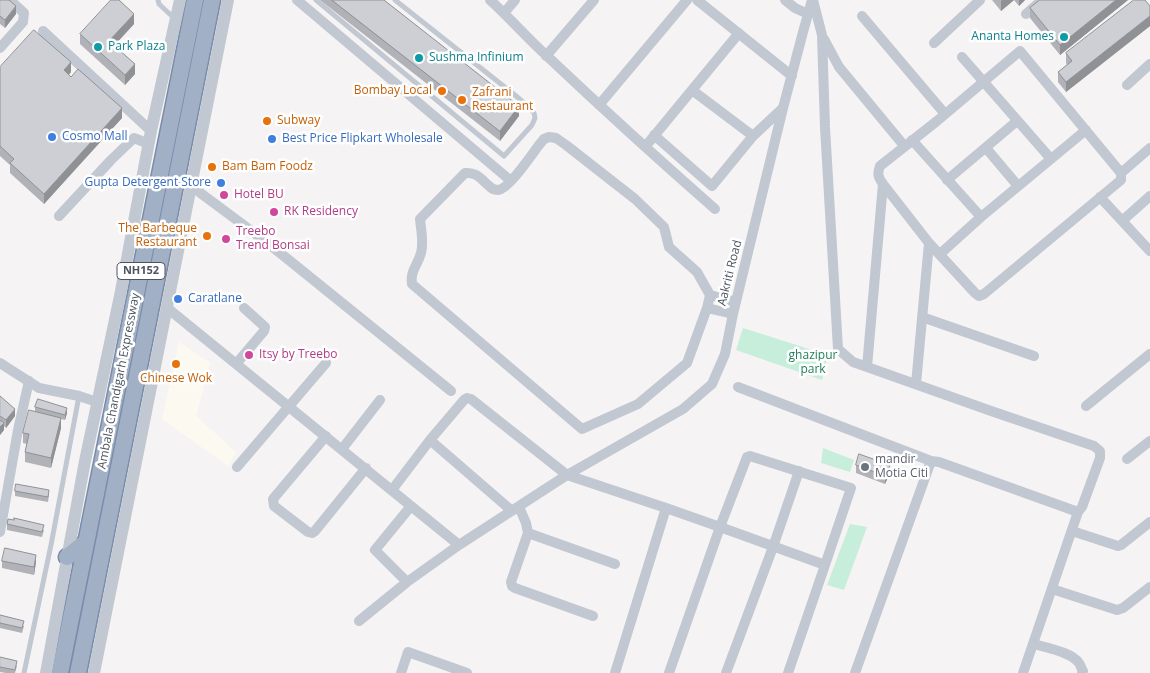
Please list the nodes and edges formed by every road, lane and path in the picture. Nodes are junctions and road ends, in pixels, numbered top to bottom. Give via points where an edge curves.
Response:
1 (10, 0) edge
2 (158, 0) edge
3 (180, 0) edge
4 (195, 0) edge
5 (212, 0) edge
6 (228, 0) edge
7 (298, 0) edge
8 (316, 0) edge
9 (395, 0) edge
10 (490, 0) edge
11 (515, 0) edge
12 (594, 0) edge
13 (687, 0) edge
14 (697, 0) edge
15 (785, 0) edge
16 (813, 0) edge
17 (980, 0) edge
18 (1042, 0) edge
19 (324, 7) junction
20 (504, 13) junction
21 (808, 14) junction
22 (1026, 14) dead end
23 (317, 16) junction
24 (862, 16) dead end
25 (176, 19) junction
26 (43, 31) dead end
27 (739, 33) junction
28 (822, 36) junction
29 (934, 43) dead end
30 (0, 48) edge
31 (546, 56) junction
32 (962, 58) dead end
33 (1150, 64) edge
34 (792, 76) junction
35 (983, 82) junction
36 (1127, 84) dead end
37 (692, 90) junction
38 (599, 105) junction
39 (783, 108) junction
40 (946, 114) junction
41 (1017, 121) junction
42 (1086, 130) junction
43 (654, 135) junction
44 (753, 136) junction
45 (150, 138) junction
46 (906, 141) junction
47 (645, 147) junction
48 (986, 148) junction
49 (1150, 148) edge
50 (1051, 159) junction
51 (1121, 173) junction
52 (947, 180) junction
53 (511, 181) junction
54 (883, 184) junction
55 (192, 186) junction
56 (1018, 186) junction
57 (1150, 196) edge
58 (1100, 197) junction
59 (715, 209) dead end
60 (59, 216) dead end
61 (981, 217) junction
62 (1122, 221) junction
63 (930, 243) junction
64 (1150, 252) edge
65 (940, 254) junction
66 (710, 295) junction
67 (736, 302) junction
68 (166, 308) junction
69 (244, 308) dead end
70 (707, 308) junction
71 (733, 314) junction
72 (922, 317) junction
73 (1150, 354) edge
74 (1034, 356) dead end
75 (236, 364) junction
76 (326, 364) dead end
77 (1, 365) edge
78 (867, 367) junction
79 (29, 381) junction
80 (916, 384) junction
81 (738, 387) dead end
82 (450, 391) dead end
83 (79, 396) junction
84 (380, 400) dead end
85 (98, 402) junction
86 (290, 406) junction
87 (1086, 406) dead end
88 (326, 436) junction
89 (430, 440) junction
90 (1150, 441) edge
91 (342, 449) junction
92 (931, 460) junction
93 (1127, 460) dead end
94 (237, 467) dead end
95 (366, 468) junction
96 (799, 471) junction
97 (567, 476) junction
98 (392, 490) junction
99 (412, 506) junction
100 (666, 508) junction
101 (515, 509) junction
102 (1078, 512) junction
103 (1150, 522) edge
104 (720, 528) junction
105 (1072, 531) junction
106 (0, 532) edge
107 (528, 533) junction
108 (86, 542) junction
109 (460, 545) junction
110 (773, 547) junction
111 (103, 552) junction
112 (67, 557) junction
113 (615, 564) dead end
114 (825, 565) junction
115 (114, 569) junction
116 (407, 582) junction
117 (1150, 587) edge
118 (1052, 589) junction
119 (593, 616) dead end
120 (359, 620) dead end
121 (1034, 644) junction
122 (24, 673) edge
123 (46, 673) edge
124 (60, 673) edge
125 (78, 673) edge
126 (94, 673) edge
127 (400, 673) edge
128 (467, 673) edge
129 (615, 673) edge
130 (669, 673) edge
131 (726, 673) edge
132 (788, 673) edge
133 (856, 673) edge
134 (1023, 673) edge
135 (1082, 673) edge

1 - 30 street via 24,13 23,22
2 - 25 lane
3 - 25 street
4 - 108 highway, Ambala Chandigarh Expressway / NH152
5 - 111 highway, Ambala Chandigarh Expressway / NH152
6 - 55 street
7 - 23 street
8 - 19 lane
9 - 19 lane via 534,113 532,125 504,156
10 - 20 street
11 - 20 street
12 - 31 street
13 - 38 street
14 - 27 street
15 - 21 street
16 - 21 street, Aakriti Road
16 - 28 street
17 - 29 street
18 - 22 street
19 - 23 lane
20 - 31 street
21 - 34 street, Aakriti Road
23 - 53 street
24 - 40 street
25 - 45 street
26 - 45 street
27 - 34 street
27 - 37 street
28 - 46 street via 839,67
28 - 78 street via 838,348 853,362
31 - 38 street
32 - 35 street
33 - 36 street
34 - 39 street, Aakriti Road
35 - 40 street
35 - 41 street
35 - 42 street via 1020,51
37 - 43 street
37 - 44 street
38 - 47 street
39 - 44 street
39 - 67 street, Aakriti Road
40 - 46 street
41 - 48 street
41 - 50 street
42 - 50 street
42 - 51 street
43 - 44 street via 712,186
43 - 47 street
45 - 60 street via 134,138
45 - 85 street
46 - 52 street
46 - 54 street via 880,166 878,177
47 - 59 street
48 - 52 street
48 - 56 street
49 - 51 street
50 - 56 street
51 - 58 street via 1121,180
52 - 61 street
53 - 66 street via 544,139 561,140 664,226 669,247 697,272
53 - 70 street via 504,188 494,190 476,174 465,172 420,219 422,251 413,270 412,284 582,429 638,404 687,363
54 - 63 street
54 - 78 street
55 - 68 street
55 - 82 street
56 - 61 street
57 - 62 street
58 - 62 street
58 - 65 street via 979,296
61 - 65 street
62 - 64 street
63 - 65 street
63 - 72 street
66 - 67 street
66 - 70 street
67 - 71 street, Aakriti Road
68 - 75 street
68 - 115 street
69 - 75 street via 266,327
70 - 71 street
71 - 97 street, Aakriti Road via 725,354 712,384 683,409
72 - 74 street
72 - 80 street
73 - 87 street
75 - 86 street
76 - 86 street
77 - 79 street
78 - 80 street
79 - 83 street via 39,388
79 - 106 street
80 - 102 street via 1094,446 1100,451 1100,458
81 - 92 street
83 - 85 street
83 - 122 lane
84 - 91 street
85 - 112 street
86 - 88 street
86 - 94 street
88 - 91 street
88 - 95 street via 273,499 274,506 312,533
89 - 97 street via 467,398
89 - 98 street
89 - 101 street
90 - 93 street
91 - 95 street
92 - 102 street
92 - 133 street
95 - 98 street
96 - 104 street via 747,457
96 - 110 street
96 - 114 street via 851,488
97 - 100 street
97 - 101 street, Aakriti Road
98 - 99 street
99 - 109 street
99 - 116 street via 375,550
100 - 104 street
100 - 129 street
101 - 107 street
101 - 109 street, Aakriti Road
102 - 105 street
103 - 105 street via 1121,546
104 - 110 street
104 - 130 street
105 - 118 street
107 - 113 street
107 - 119 street via 512,586
108 - 112 highway
108 - 124 highway, Ambala Chandigarh Expressway / NH152
109 - 116 street, Aakriti Road
110 - 114 street
110 - 131 street
111 - 115 highway
111 - 125 highway, Ambala Chandigarh Expressway / NH152
112 - 123 street
114 - 132 street
115 - 126 street
116 - 120 street, Aakriti Road
117 - 118 street via 1117,610
118 - 121 street
121 - 134 street
121 - 135 street via 1073,657 1080,663
127 - 128 street via 408,652

